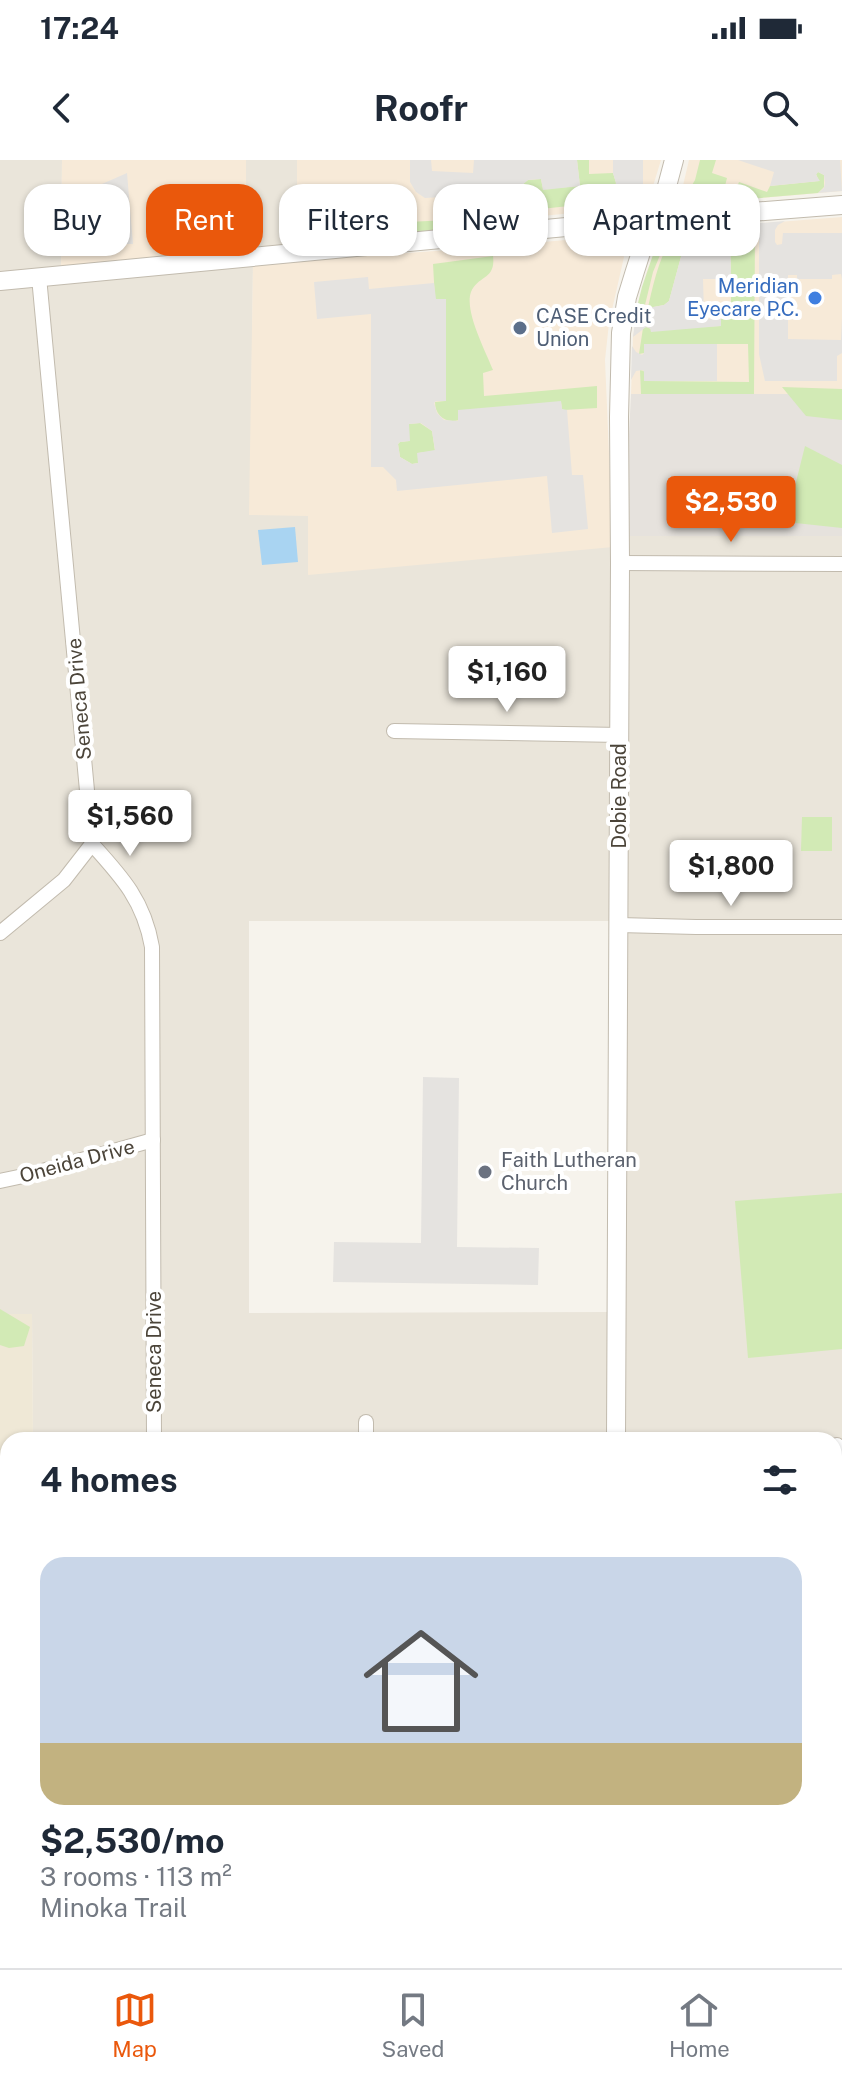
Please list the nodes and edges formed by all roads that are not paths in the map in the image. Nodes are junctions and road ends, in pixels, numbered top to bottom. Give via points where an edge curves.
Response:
1 (674, 160) edge
2 (668, 184) edge
3 (842, 205) edge
4 (760, 211) edge
5 (564, 227) edge
6 (640, 256) edge
7 (39, 277) junction
8 (0, 281) edge
9 (620, 563) junction
10 (842, 564) edge
11 (394, 731) dead end
12 (620, 735) junction
13 (92, 844) junction
14 (619, 925) junction
15 (842, 927) edge
16 (0, 933) edge
17 (153, 1140) junction
18 (0, 1181) edge
19 (366, 1422) dead end
20 (154, 1432) edge
21 (366, 1432) edge
22 (616, 1432) edge

1 - 2 street, Dobie Road
3 - 4 street
5 - 7 street
6 - 9 street, Dobie Road via 621,333
7 - 8 street
7 - 13 street, Seneca Drive
9 - 10 street
9 - 12 street, Dobie Road
11 - 12 street
12 - 14 street, Dobie Road
13 - 16 street via 64,880
13 - 17 street, Seneca Drive via 133,892 150,932
14 - 15 street
14 - 22 street, Dobie Road
17 - 18 street, Oneida Drive
17 - 20 street, Seneca Drive
19 - 21 street

